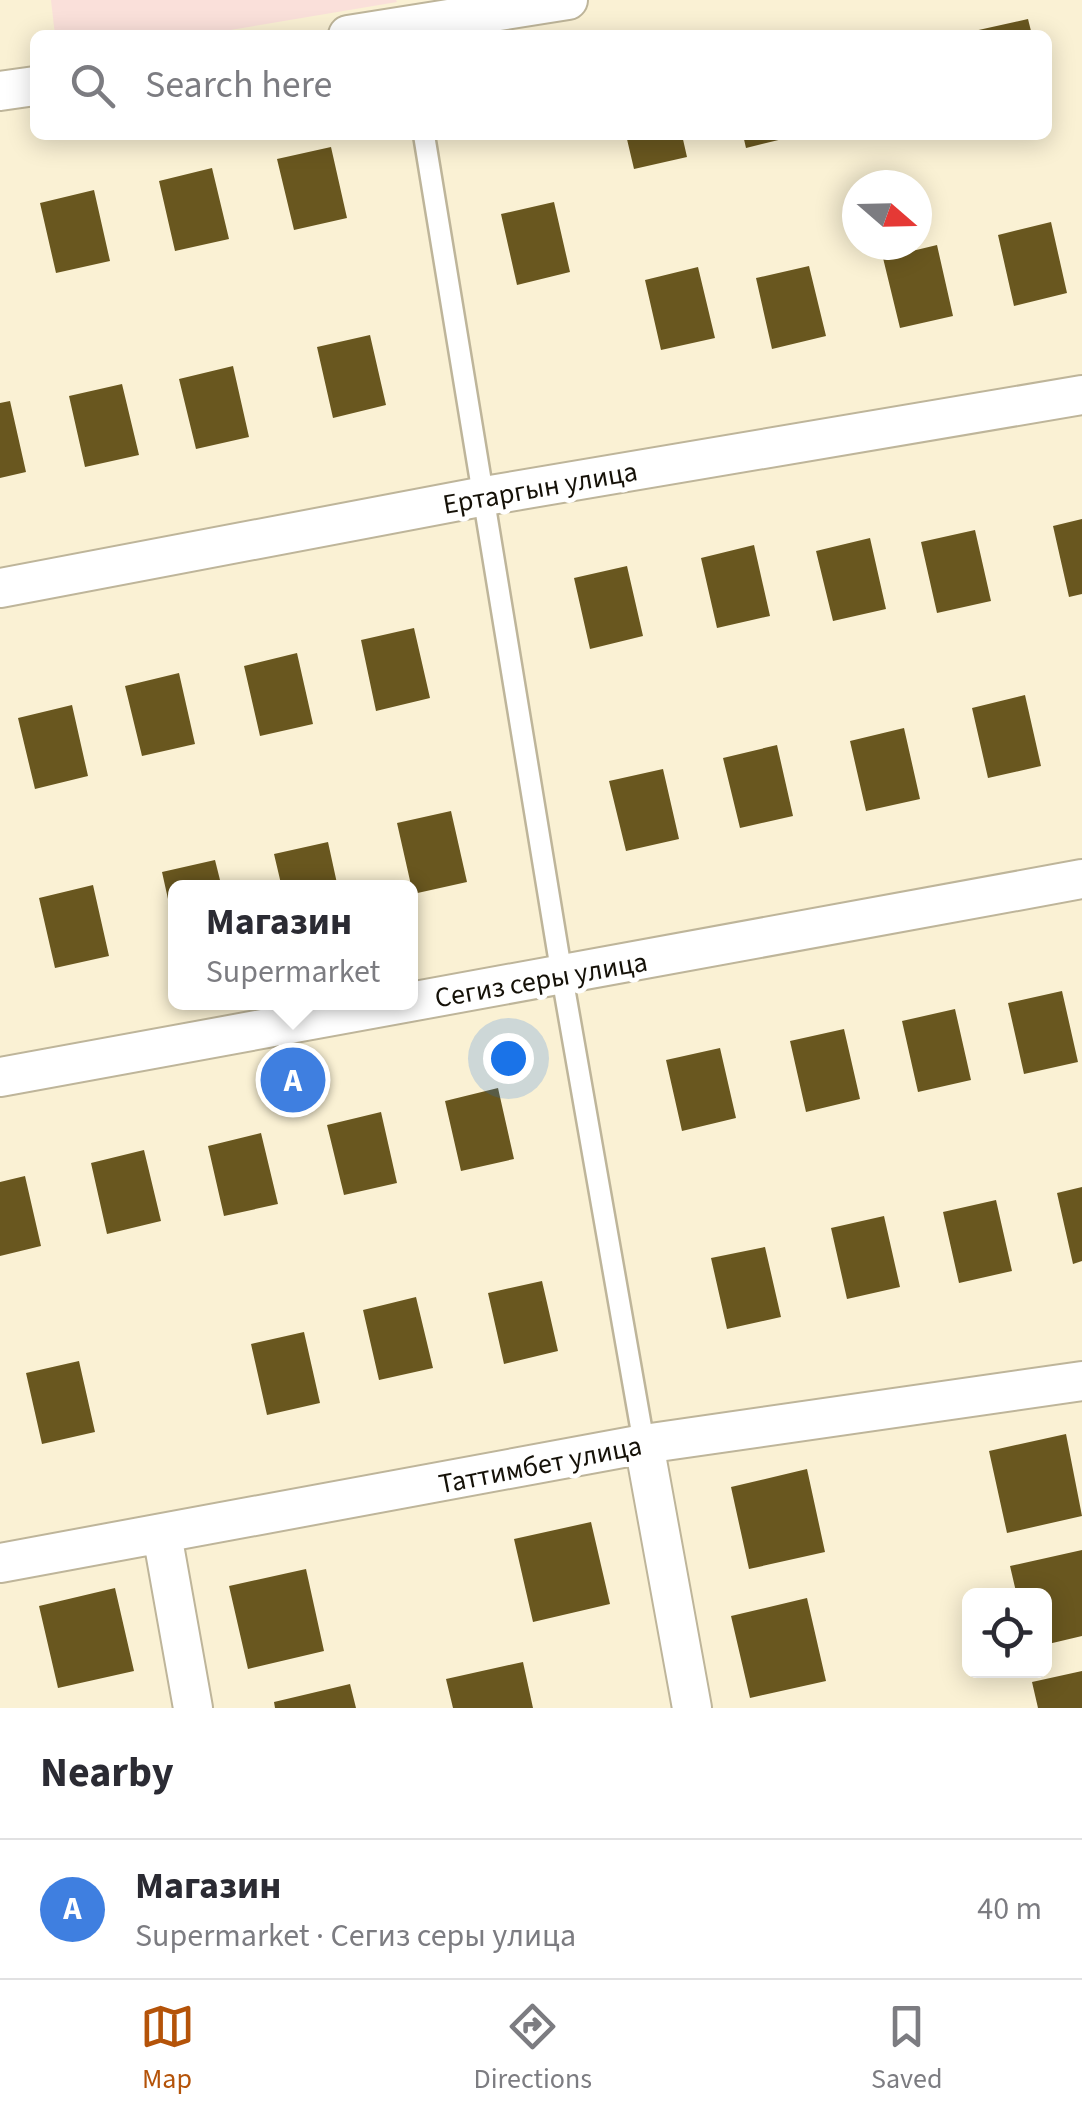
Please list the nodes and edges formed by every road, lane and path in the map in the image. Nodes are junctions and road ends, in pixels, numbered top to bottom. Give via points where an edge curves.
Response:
1 (568, 0) edge
2 (440, 18) edge
3 (375, 30) edge
4 (30, 87) edge
5 (0, 91) edge
6 (425, 140) edge
7 (1082, 395) edge
8 (485, 496) junction
9 (0, 588) edge
10 (1082, 878) edge
11 (562, 976) junction
12 (418, 1002) edge
13 (373, 1010) edge
14 (0, 1077) edge
15 (1082, 1381) edge
16 (644, 1444) junction
17 (162, 1534) junction
18 (0, 1563) edge
19 (193, 1708) edge
20 (692, 1708) edge

1 - 2 street
2 - 3 street
4 - 5 street
6 - 8 lane
7 - 8 street, Ертаргын улица
8 - 9 street, Ертаргын улица
8 - 11 lane
10 - 11 street, Сегиз серы улица
11 - 12 street, Сегиз серы улица
11 - 16 lane
13 - 14 street, Сегиз серы улица
15 - 16 street, Таттимбет улица
16 - 17 street, Таттимбет улица
16 - 20 street
17 - 18 street, Таттимбет улица
17 - 19 street

